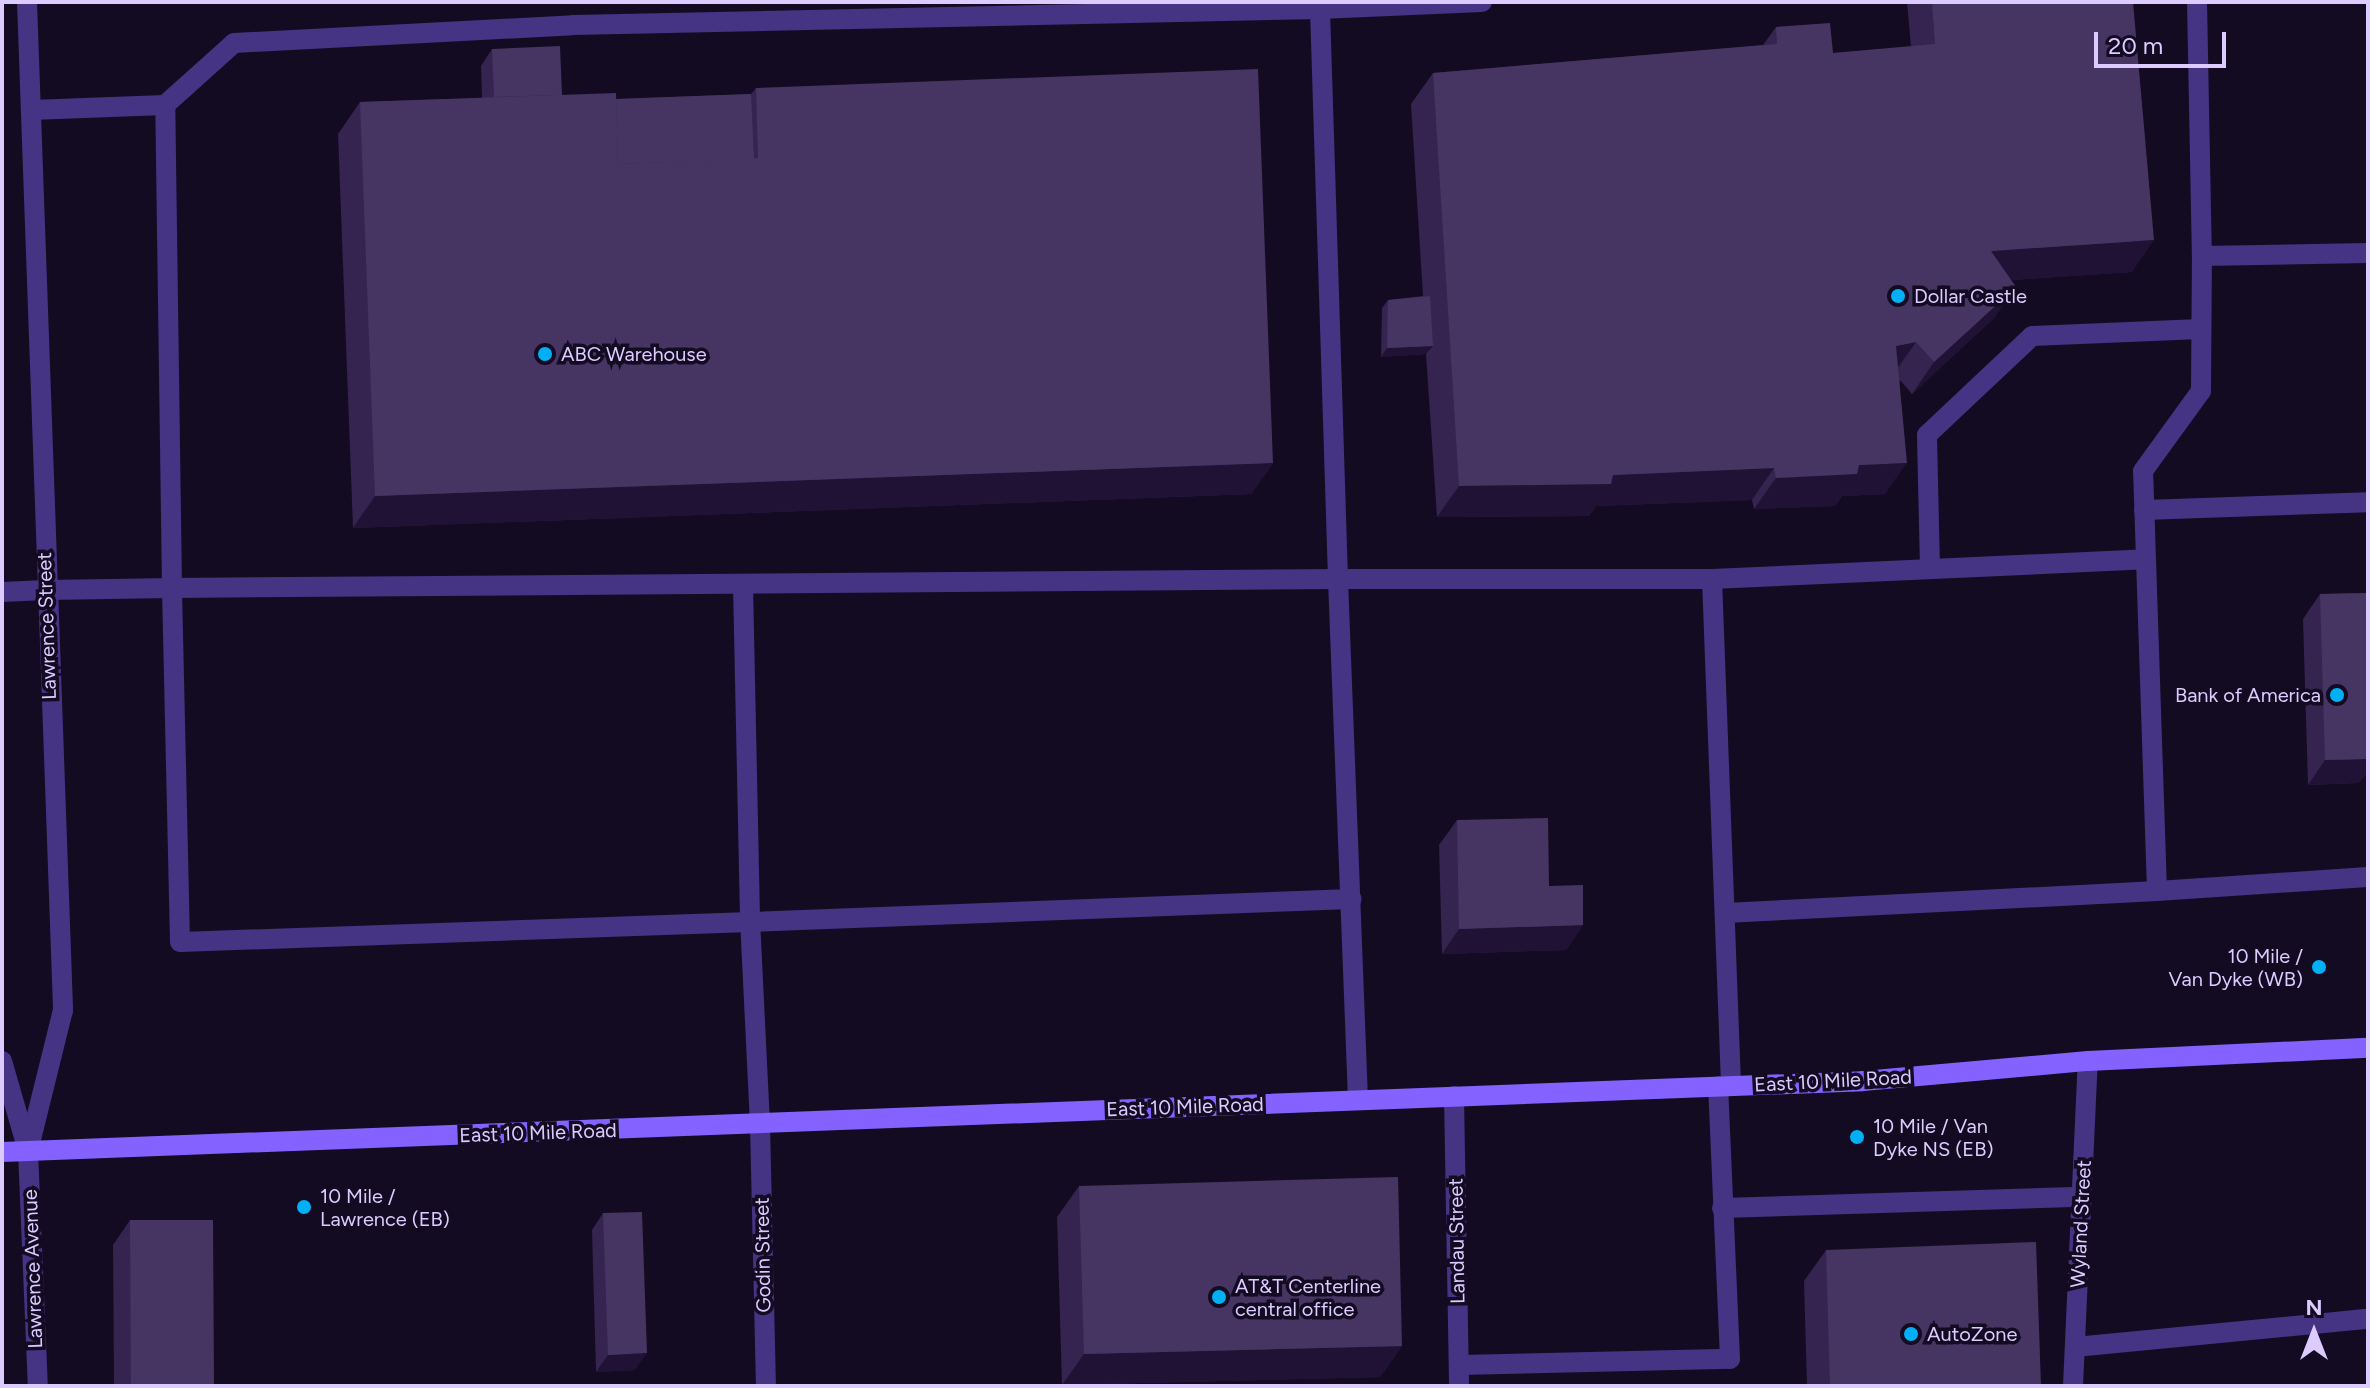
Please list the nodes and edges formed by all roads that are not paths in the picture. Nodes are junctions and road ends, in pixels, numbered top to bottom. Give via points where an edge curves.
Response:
1 (27, 2) edge
2 (1482, 2) edge
3 (2197, 2) edge
4 (1320, 9) junction
5 (165, 105) junction
6 (31, 110) junction
7 (2368, 253) edge
8 (2202, 256) junction
9 (2201, 329) junction
10 (2368, 502) edge
11 (2144, 510) junction
12 (2146, 559) junction
13 (1930, 569) junction
14 (1338, 579) junction
15 (1712, 579) junction
16 (743, 584) junction
17 (172, 588) junction
18 (46, 590) junction
19 (2, 592) edge
20 (2368, 877) edge
21 (2157, 891) junction
22 (1352, 899) junction
23 (1725, 913) junction
24 (750, 922) junction
25 (2368, 1048) edge
26 (2, 1061) edge
27 (2088, 1061) junction
28 (1724, 1086) junction
29 (1454, 1096) junction
30 (1358, 1100) junction
31 (760, 1124) junction
32 (28, 1151) junction
33 (2, 1152) edge
34 (2082, 1197) junction
35 (1722, 1208) junction
36 (2368, 1319) edge
37 (2075, 1347) junction
38 (1459, 1376) edge
39 (38, 1386) edge
40 (766, 1386) edge
41 (2073, 1386) edge

1 - 6 street, Lawrence Street
2 - 4 street
3 - 8 street
4 - 5 street via 573,25 234,43
4 - 14 street
5 - 6 street
5 - 17 street
6 - 18 street, Lawrence Street
7 - 8 street
8 - 9 street
9 - 11 street via 2201,391 2143,471
9 - 13 street via 2032,336 1927,435
10 - 11 street
11 - 12 street
12 - 13 street
12 - 21 street
13 - 15 street
14 - 15 street
14 - 16 street
14 - 22 street
15 - 23 street
16 - 17 street
16 - 24 street, Godin Street
17 - 18 street
17 - 24 street via 180,942
18 - 19 street
18 - 32 street, Lawrence Street via 63,1010
20 - 21 street
21 - 23 street
22 - 24 street
22 - 30 street
23 - 28 street
24 - 31 street, Godin Street
25 - 27 main road, East 10 Mile Road
26 - 32 street
27 - 28 main road, East 10 Mile Road via 1863,1081
27 - 34 street, Wyland Street
28 - 29 main road, East 10 Mile Road
28 - 35 street
29 - 30 main road, East 10 Mile Road
29 - 38 street, Landau Street
30 - 31 main road, East 10 Mile Road
31 - 32 main road, East 10 Mile Road
31 - 40 street, Godin Street
32 - 33 main road, East 10 Mile Road
32 - 39 street, Lawrence Avenue
34 - 35 street
34 - 37 street, Wyland Street
35 - 38 street via 1730,1359
36 - 37 street
37 - 41 street, Wyland Street

